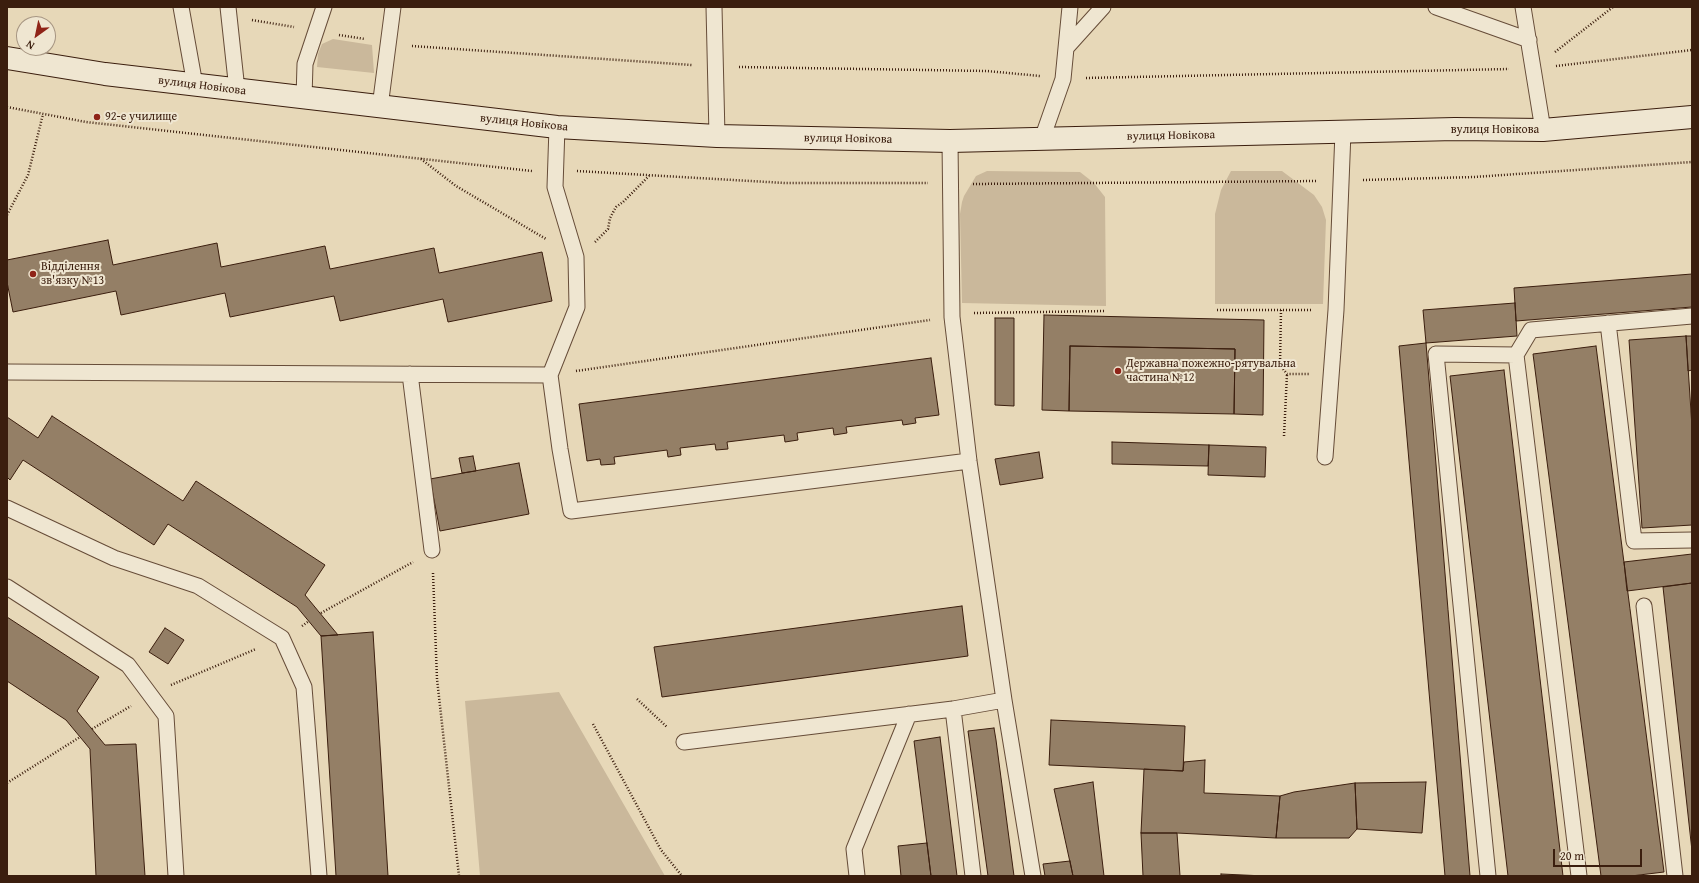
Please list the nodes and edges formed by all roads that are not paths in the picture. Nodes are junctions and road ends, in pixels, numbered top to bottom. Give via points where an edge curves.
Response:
1 (182, 7) edge
2 (324, 7) edge
3 (393, 7) edge
4 (714, 7) edge
5 (1070, 7) edge
6 (1103, 7) edge
7 (1436, 7) edge
8 (1524, 7) edge
9 (229, 12) edge
10 (1529, 40) junction
11 (1066, 48) junction
12 (7, 58) edge
13 (195, 85) junction
14 (237, 90) junction
15 (304, 98) junction
16 (380, 107) junction
17 (1692, 117) edge
18 (557, 127) junction
19 (1543, 130) junction
20 (1343, 132) junction
21 (717, 136) junction
22 (1042, 139) junction
23 (950, 141) junction
24 (1692, 316) edge
25 (1608, 323) junction
26 (1516, 355) junction
27 (7, 372) edge
28 (410, 374) junction
29 (550, 375) junction
30 (1325, 457) dead end
31 (969, 461) junction
32 (7, 508) edge
33 (1692, 540) edge
34 (432, 550) road end
35 (7, 587) edge
36 (1644, 606) dead end
37 (1004, 700) junction
38 (953, 709) junction
39 (909, 714) junction
40 (684, 742) road end
41 (176, 876) edge
42 (319, 876) edge
43 (857, 876) edge
44 (974, 876) edge
45 (1033, 876) edge
46 (1488, 876) edge
47 (1579, 876) edge
48 (1676, 876) edge

1 - 13 lane
2 - 15 lane via 305,64
3 - 16 lane
4 - 21 lane
5 - 11 lane
6 - 11 lane
7 - 10 lane
8 - 10 lane
9 - 14 lane
10 - 19 lane
11 - 22 lane via 1064,79
12 - 13 main road, вулиця Новікова
13 - 14 main road, вулиця Новікова
14 - 15 main road, вулиця Новікова
15 - 16 main road, вулиця Новікова
16 - 18 main road, вулиця Новікова
17 - 19 main road, вулиця Новікова
18 - 21 main road, вулиця Новікова
18 - 29 lane via 555,186 576,257 577,307
19 - 20 main road, вулиця Новікова
20 - 22 main road, вулиця Новікова
20 - 30 lane via 1336,310
21 - 23 main road, вулиця Новікова
22 - 23 main road, вулиця Новікова
23 - 31 lane via 952,317
24 - 25 lane
25 - 26 lane via 1531,330
25 - 33 lane via 1634,541
26 - 46 lane via 1436,354
26 - 47 lane
27 - 28 lane
28 - 29 lane
28 - 34 lane
29 - 31 lane via 571,511
31 - 37 lane
32 - 42 lane via 114,558 198,586 282,638 304,687
35 - 41 lane via 128,665 166,716
36 - 48 lane
37 - 38 lane
37 - 45 lane
38 - 39 lane
38 - 44 lane
39 - 40 lane
39 - 43 lane via 854,850

